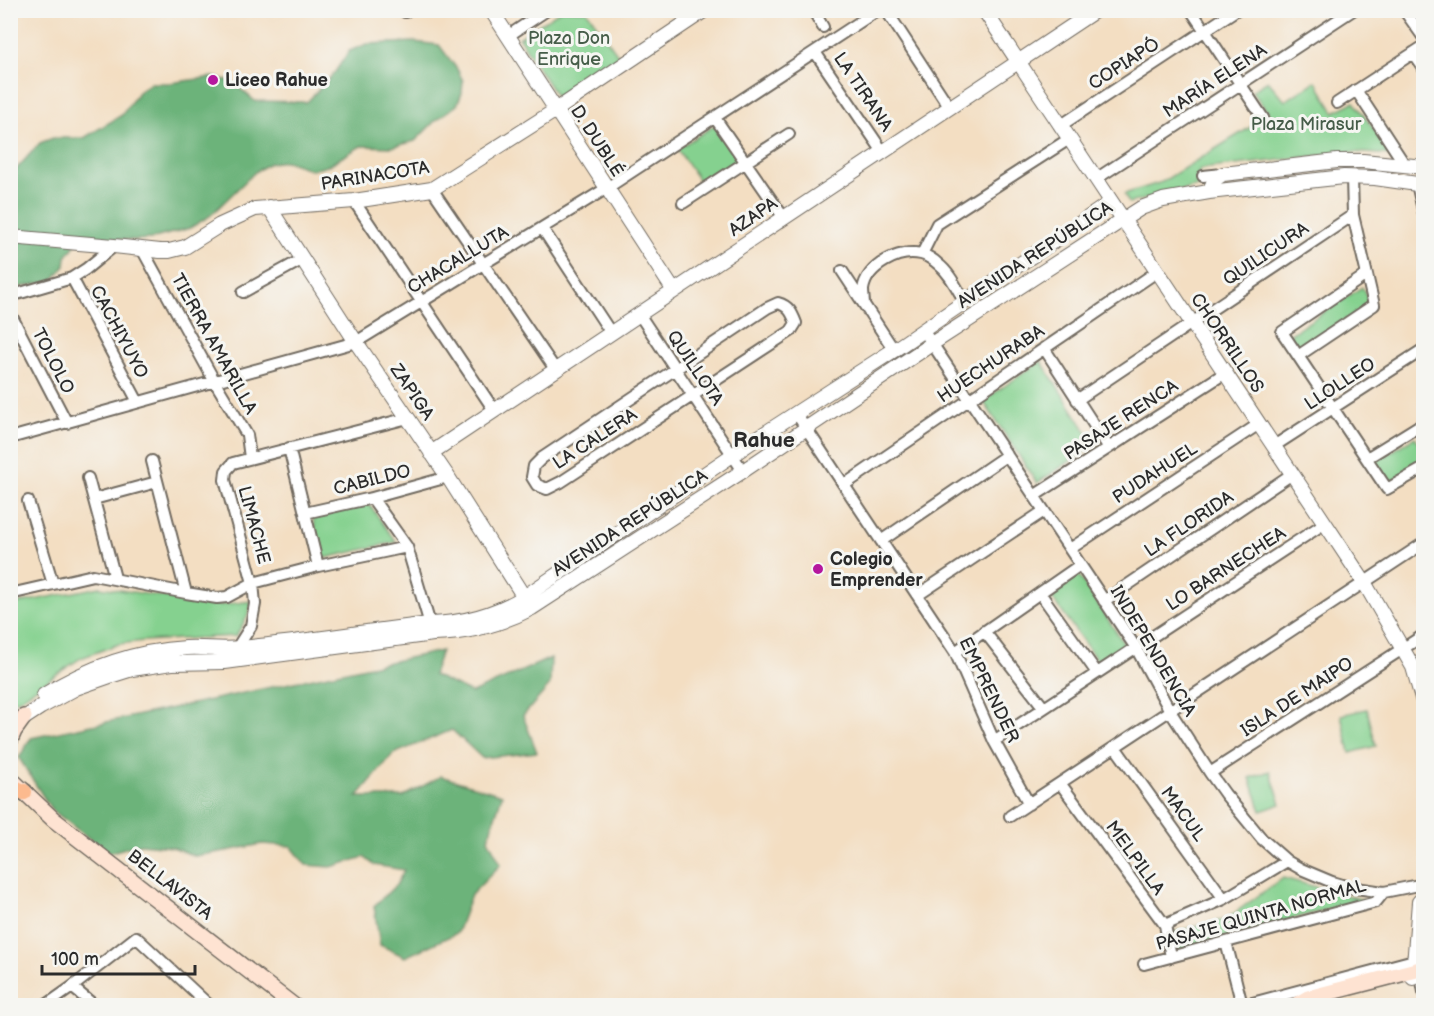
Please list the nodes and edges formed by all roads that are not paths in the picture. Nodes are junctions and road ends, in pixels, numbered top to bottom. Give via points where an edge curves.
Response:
1 (491, 10) edge
2 (547, 10) edge
3 (705, 10) edge
4 (813, 10) edge
5 (878, 10) edge
6 (886, 10) edge
7 (984, 10) edge
8 (1096, 10) edge
9 (1191, 10) edge
10 (1236, 10) edge
11 (1353, 10) edge
12 (1404, 10) edge
13 (823, 27) dead end
14 (1205, 31) junction
15 (508, 36) junction
16 (1424, 38) edge
17 (1424, 46) edge
18 (816, 51) junction
19 (1413, 53) junction
20 (1018, 62) junction
21 (1424, 69) edge
22 (1240, 84) junction
23 (1356, 90) junction
24 (1337, 103) dead end
25 (950, 108) junction
26 (556, 110) junction
27 (715, 117) junction
28 (1263, 118) dead end
29 (1060, 126) junction
30 (789, 134) dead end
31 (1069, 139) junction
32 (884, 152) junction
33 (746, 163) junction
34 (1405, 165) junction
35 (1283, 167) junction
36 (1424, 167) edge
37 (1226, 174) junction
38 (1203, 176) dead end
39 (1352, 177) junction
40 (1096, 179) junction
41 (1280, 184) junction
42 (1420, 184) edge
43 (607, 188) junction
44 (432, 189) junction
45 (1209, 192) junction
46 (354, 201) junction
47 (1112, 202) junction
48 (683, 203) dead end
49 (269, 207) junction
50 (1424, 214) edge
51 (1353, 215) junction
52 (784, 218) junction
53 (1123, 219) junction
54 (542, 228) junction
55 (10, 237) edge
56 (114, 246) junction
57 (142, 249) junction
58 (922, 254) junction
59 (303, 259) junction
60 (483, 264) junction
61 (842, 271) dead end
62 (1158, 271) junction
63 (1366, 275) junction
64 (72, 278) junction
65 (674, 291) junction
66 (243, 292) dead end
67 (10, 296) edge
68 (422, 302) junction
69 (965, 302) junction
70 (864, 304) junction
71 (10, 313) edge
72 (639, 314) junction
73 (1192, 324) junction
74 (923, 330) junction
75 (611, 333) junction
76 (356, 342) junction
77 (933, 344) junction
78 (1044, 348) junction
79 (1424, 349) edge
80 (894, 350) junction
81 (1298, 356) junction
82 (555, 369) junction
83 (675, 369) junction
84 (1225, 373) junction
85 (215, 382) junction
86 (693, 395) junction
87 (969, 398) junction
88 (1077, 400) junction
89 (138, 402) junction
90 (1333, 408) junction
91 (494, 410) junction
92 (796, 413) junction
93 (408, 418) junction
94 (67, 423) junction
95 (1259, 424) junction
96 (806, 429) junction
97 (1424, 437) edge
98 (10, 438) edge
99 (1274, 446) junction
100 (289, 448) junction
101 (1109, 448) junction
102 (431, 453) junction
103 (733, 455) junction
104 (1007, 455) junction
105 (250, 458) junction
106 (1367, 458) junction
107 (152, 460) dead end
108 (1424, 468) edge
109 (743, 471) junction
110 (1292, 474) junction
111 (448, 477) junction
112 (88, 478) dead end
113 (157, 482) junction
114 (844, 485) junction
115 (1034, 496) junction
116 (372, 498) junction
117 (94, 499) junction
118 (28, 501) dead end
119 (1044, 511) junction
120 (305, 513) junction
121 (1325, 523) junction
122 (881, 541) junction
123 (1424, 543) edge
124 (407, 547) junction
125 (1070, 549) junction
126 (1080, 564) junction
127 (318, 566) junction
128 (116, 578) junction
129 (1364, 582) junction
130 (253, 583) junction
131 (53, 584) junction
132 (186, 593) junction
133 (1040, 593) junction
134 (10, 594) edge
135 (918, 595) junction
136 (524, 597) junction
137 (1104, 601) junction
138 (432, 629) junction
139 (984, 631) junction
140 (1424, 635) edge
141 (238, 648) junction
142 (1136, 648) junction
143 (1402, 648) junction
144 (955, 652) junction
145 (225, 662) junction
146 (1097, 673) junction
147 (1424, 705) edge
148 (1044, 708) junction
149 (1170, 711) junction
150 (17, 717) edge
151 (10, 727) edge
152 (10, 740) edge
153 (994, 741) junction
154 (1114, 747) junction
155 (10, 771) edge
156 (1210, 773) junction
157 (10, 779) edge
158 (1060, 783) junction
159 (17, 789) edge
160 (1029, 804) junction
161 (1010, 816) dead end
162 (1287, 861) junction
163 (1424, 884) edge
164 (1384, 892) junction
165 (1424, 897) edge
166 (1224, 899) junction
167 (1165, 925) junction
168 (1226, 942) junction
169 (1172, 957) junction
170 (1144, 964) dead end
171 (1419, 974) edge
172 (72, 987) junction
173 (45, 1005) edge
174 (95, 1005) edge
175 (210, 1005) edge
176 (294, 1005) edge
177 (1242, 1005) edge
178 (1294, 1005) edge
179 (1312, 1005) edge

1 - 15 street, D. DUBLÉ
2 - 15 street
3 - 26 street, PARINACOTA
4 - 13 street
5 - 18 street, CHACALLUTA
6 - 25 street
7 - 20 street, CHORRILLOS
8 - 20 street, AZAPA
9 - 14 street
10 - 14 street, COPIAPÓ
11 - 22 street, MARÍA ELENA
12 - 16 street
14 - 22 street
14 - 29 street, COPIAPÓ
15 - 26 street, D. DUBLÉ
17 - 19 street
18 - 27 street, CHACALLUTA
18 - 32 street, LA TIRANA
19 - 21 street
19 - 23 street
20 - 25 street, AZAPA
20 - 29 street, CHORRILLOS
22 - 28 street
22 - 40 street, MARÍA ELENA
23 - 24 street
23 - 34 street
25 - 32 street, AZAPA
26 - 43 street, D. DUBLÉ
26 - 44 street, PARINACOTA
27 - 33 street
27 - 43 street, CHACALLUTA
29 - 31 street, CHORRILLOS
30 - 33 street
31 - 40 street, CHORRILLOS
31 - 58 street via 938,224
32 - 52 street, AZAPA
33 - 48 street
33 - 52 street
34 - 35 street via 1363,160
34 - 36 street
35 - 37 street
35 - 41 street
37 - 38 street
37 - 45 street via 1215,179
39 - 41 street, AVENIDA REPÚBLICA
39 - 42 street, AVENIDA REPÚBLICA
39 - 51 street
40 - 47 street, CHORRILLOS
41 - 45 street, AVENIDA REPÚBLICA
42 - 50 street
43 - 54 street, CHACALLUTA
43 - 65 street, D. DUBLÉ
44 - 46 street, PARINACOTA
44 - 60 street
45 - 53 street, AVENIDA REPÚBLICA via 1163,200
46 - 49 street, PARINACOTA
46 - 68 street
47 - 53 street, CHORRILLOS
47 - 69 street, AVENIDA REPÚBLICA
49 - 57 street, PARINACOTA via 220,225 185,247
49 - 59 street, ZAPIGA
51 - 63 street
51 - 73 street, QUILICURA
52 - 65 street, AZAPA
53 - 62 street, CHORRILLOS
53 - 77 street, AVENIDA REPÚBLICA
54 - 60 street, CHACALLUTA
54 - 75 street
55 - 56 street, PARINACOTA
56 - 57 street, PARINACOTA
56 - 64 street
57 - 85 street, TIERRA AMARILLA
58 - 69 street via 947,273
58 - 70 street via 896,255 872,271 863,288
59 - 66 street
59 - 76 street, ZAPIGA
60 - 68 street, CHACALLUTA
60 - 82 street
61 - 70 street
62 - 73 street, CHORRILLOS
62 - 78 street, HUECHURABA
63 - 81 street via 1374,305
63 - 81 street via 1282,332
64 - 67 street
64 - 89 street, CACHIYUYO
65 - 72 street, AZAPA
68 - 76 street, CHACALLUTA
68 - 91 street
69 - 74 street, AVENIDA REPÚBLICA
70 - 80 street
71 - 94 street, TOLOLO
72 - 75 street, AZAPA
72 - 83 street, QUILLOTA
73 - 84 street, CHORRILLOS
73 - 88 street, QUILICURA
74 - 77 street, INDEPENDENCIA
74 - 80 street, AVENIDA REPÚBLICA
75 - 82 street, AZAPA
76 - 85 street, CHACALLUTA
76 - 93 street, ZAPIGA
77 - 87 street, INDEPENDENCIA
77 - 96 street, AVENIDA REPÚBLICA
78 - 87 street, HUECHURABA
78 - 88 street
79 - 90 street, LLOLLEO
80 - 92 street, AVENIDA REPÚBLICA
81 - 90 street
82 - 91 street, AZAPA
83 - 86 street, QUILLOTA
83 - 86 street, LA CALERA via 767,308 778,303 792,313 796,323 790,331
83 - 86 street, LA CALERA via 542,458 534,466 532,477 537,485 547,489 554,486
84 - 95 street, CHORRILLOS
84 - 101 street, PASAJE RENCA
85 - 89 street, CHACALLUTA
85 - 105 street, TIERRA AMARILLA via 247,435
86 - 103 street, QUILLOTA
87 - 104 street, INDEPENDENCIA
87 - 114 street, HUECHURABA
88 - 101 street
89 - 94 street, CHACALLUTA
90 - 99 street, LLOLLEO
90 - 106 street
91 - 102 street, AZAPA
92 - 96 street, EMPRENDER
92 - 103 street, AVENIDA REPÚBLICA
93 - 100 street, LIMACHE
93 - 102 street, ZAPIGA
94 - 98 street, CHACALLUTA
95 - 99 street, CHORRILLOS
95 - 125 street, PUDAHUEL
96 - 109 street, AVENIDA REPÚBLICA
96 - 114 street, EMPRENDER
97 - 106 street via 1417,427
99 - 110 street, CHORRILLOS
100 - 105 street, LIMACHE
100 - 120 street
101 - 115 street, PASAJE RENCA
102 - 111 street, ZAPIGA
103 - 109 street, QUILLOTA
103 - 136 street, AVENIDA REPÚBLICA
104 - 115 street, INDEPENDENCIA
104 - 122 street
105 - 130 street, LIMACHE via 233,463 225,480
106 - 108 street via 1387,489
107 - 113 street
109 - 138 street, AVENIDA REPÚBLICA via 520,615 465,632
110 - 121 street, CHORRILLOS
110 - 137 street, LA FLORIDA
111 - 116 street, CABILDO
111 - 136 street, ZAPIGA
112 - 117 street
113 - 117 street
113 - 132 street
114 - 122 street, EMPRENDER
115 - 119 street, INDEPENDENCIA
116 - 120 street, CABILDO
116 - 124 street
117 - 128 street
118 - 131 street
119 - 125 street, INDEPENDENCIA
119 - 135 street
120 - 127 street
121 - 129 street, CHORRILLOS
121 - 142 street, LO BARNECHEA
122 - 135 street, EMPRENDER
123 - 129 street
124 - 127 street
124 - 138 street
125 - 126 street, INDEPENDENCIA
126 - 133 street
126 - 137 street, INDEPENDENCIA
127 - 130 street
128 - 131 street via 93,575
128 - 132 street
129 - 143 street, CHORRILLOS
129 - 149 street
130 - 132 street via 227,597
130 - 141 street, LIMACHE via 251,626
131 - 134 street
133 - 139 street
133 - 146 street
135 - 144 street, EMPRENDER
136 - 138 street, AVENIDA REPÚBLICA via 502,610
137 - 142 street, INDEPENDENCIA
138 - 141 street, AVENIDA REPÚBLICA
138 - 145 street, AVENIDA REPÚBLICA
139 - 144 street
139 - 148 street
140 - 143 street, ISLA DE MAIPO
141 - 145 street, LIMACHE
141 - 150 street, AVENIDA REPÚBLICA via 187,648 129,657 70,680
142 - 146 street, LO BARNECHEA
142 - 149 street, INDEPENDENCIA
143 - 147 street, CHORRILLOS via 1413,667
143 - 156 street, ISLA DE MAIPO
144 - 153 street, EMPRENDER
145 - 150 street, AVENIDA REPÚBLICA via 172,663 113,675
146 - 148 street, LO BARNECHEA
148 - 153 street, LO BARNECHEA
149 - 154 street
149 - 156 street, INDEPENDENCIA
150 - 151 street, AVENIDA REPÚBLICA
150 - 152 main road
153 - 160 street, EMPRENDER
154 - 158 street
154 - 166 street, MACUL
155 - 159 main road, BELLAVISTA
156 - 162 street, INDEPENDENCIA via 1262,839
157 - 159 main road, BELLAVISTA
158 - 160 street
158 - 167 street, MELPILLA
159 - 176 main road, BELLAVISTA
160 - 161 street
162 - 164 street, INDEPENDENCIA via 1332,882
162 - 166 street
163 - 164 street, INDEPENDENCIA
164 - 168 street, PASAJE QUINTA NORMAL via 1376,902
165 - 171 street via 1419,902
166 - 167 street
167 - 169 street, MELPILLA
168 - 169 street, PASAJE QUINTA NORMAL
168 - 177 street
169 - 170 street, PASAJE QUINTA NORMAL
171 - 177 street
171 - 178 main road via 1308,998
171 - 179 main road
172 - 173 street
172 - 174 street
172 - 175 street via 136,937

